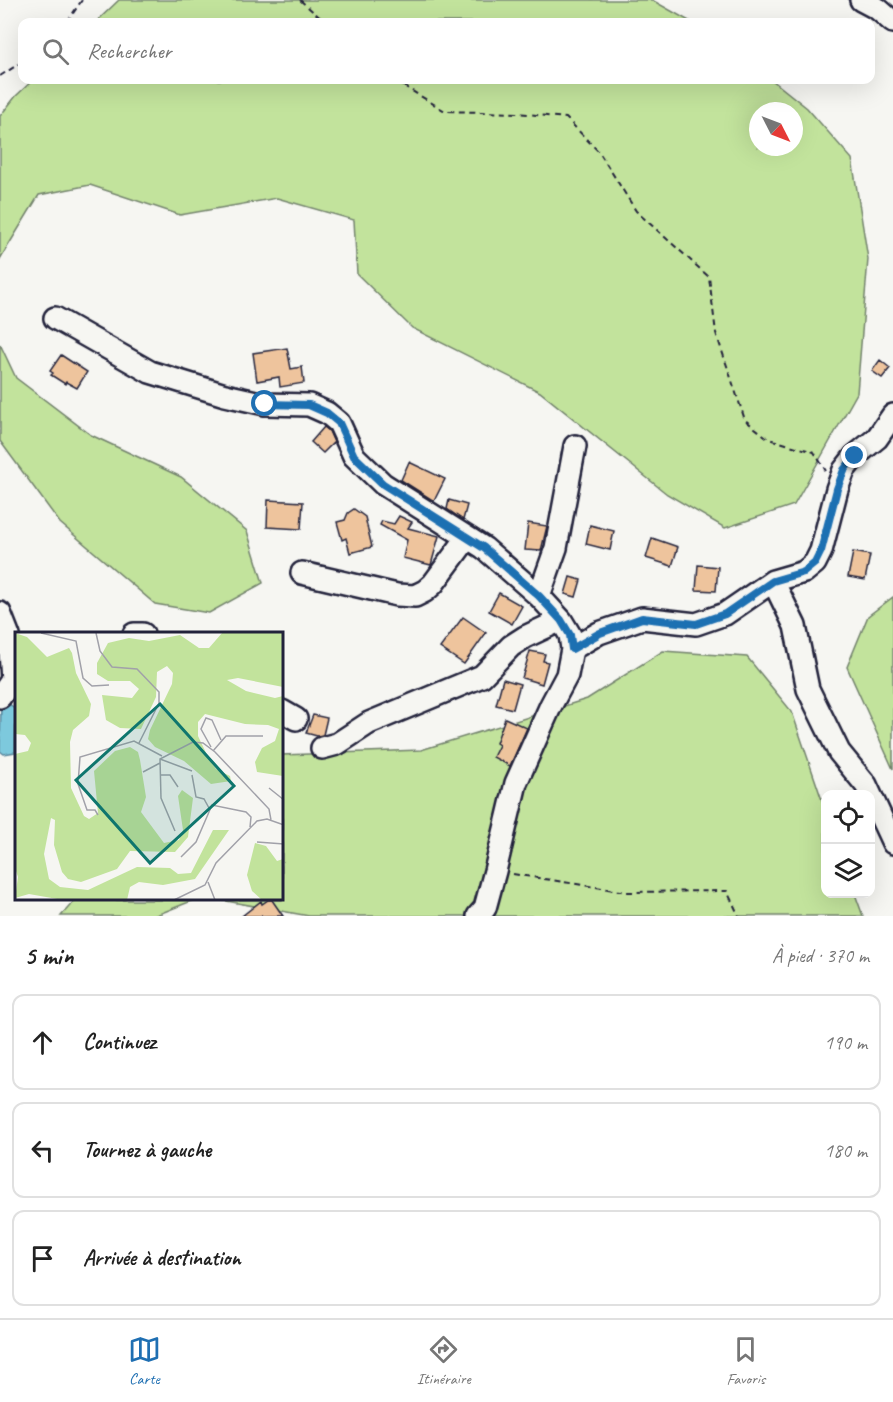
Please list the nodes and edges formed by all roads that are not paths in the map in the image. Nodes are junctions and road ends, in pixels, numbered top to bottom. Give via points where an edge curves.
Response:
1 (861, 0) edge
2 (893, 22) edge
3 (55, 318) dead end
4 (893, 415) edge
5 (575, 446) dead end
6 (467, 538) junction
7 (302, 573) dead end
8 (773, 581) junction
9 (539, 596) junction
10 (0, 613) edge
11 (561, 620) junction
12 (13, 647) edge
13 (572, 649) junction
14 (0, 697) edge
15 (322, 748) dead end
16 (893, 843) edge
17 (478, 916) edge

1 - 2 street
3 - 6 street via 150,372 245,400 309,405 327,413 339,423 354,456 383,484
4 - 8 street via 877,438 844,470 815,563 804,572
5 - 9 street via 556,548
6 - 7 street via 433,584 416,596 397,596
6 - 9 street
8 - 13 street via 725,614 696,624 642,618 600,633
8 - 16 street via 795,626 808,689 839,752 866,785
9 - 11 street
10 - 12 street
11 - 13 street via 570,635
11 - 15 street via 511,646 482,676 369,723 337,744
12 - 14 street via 12,680
13 - 17 street via 567,675 516,783 485,908

